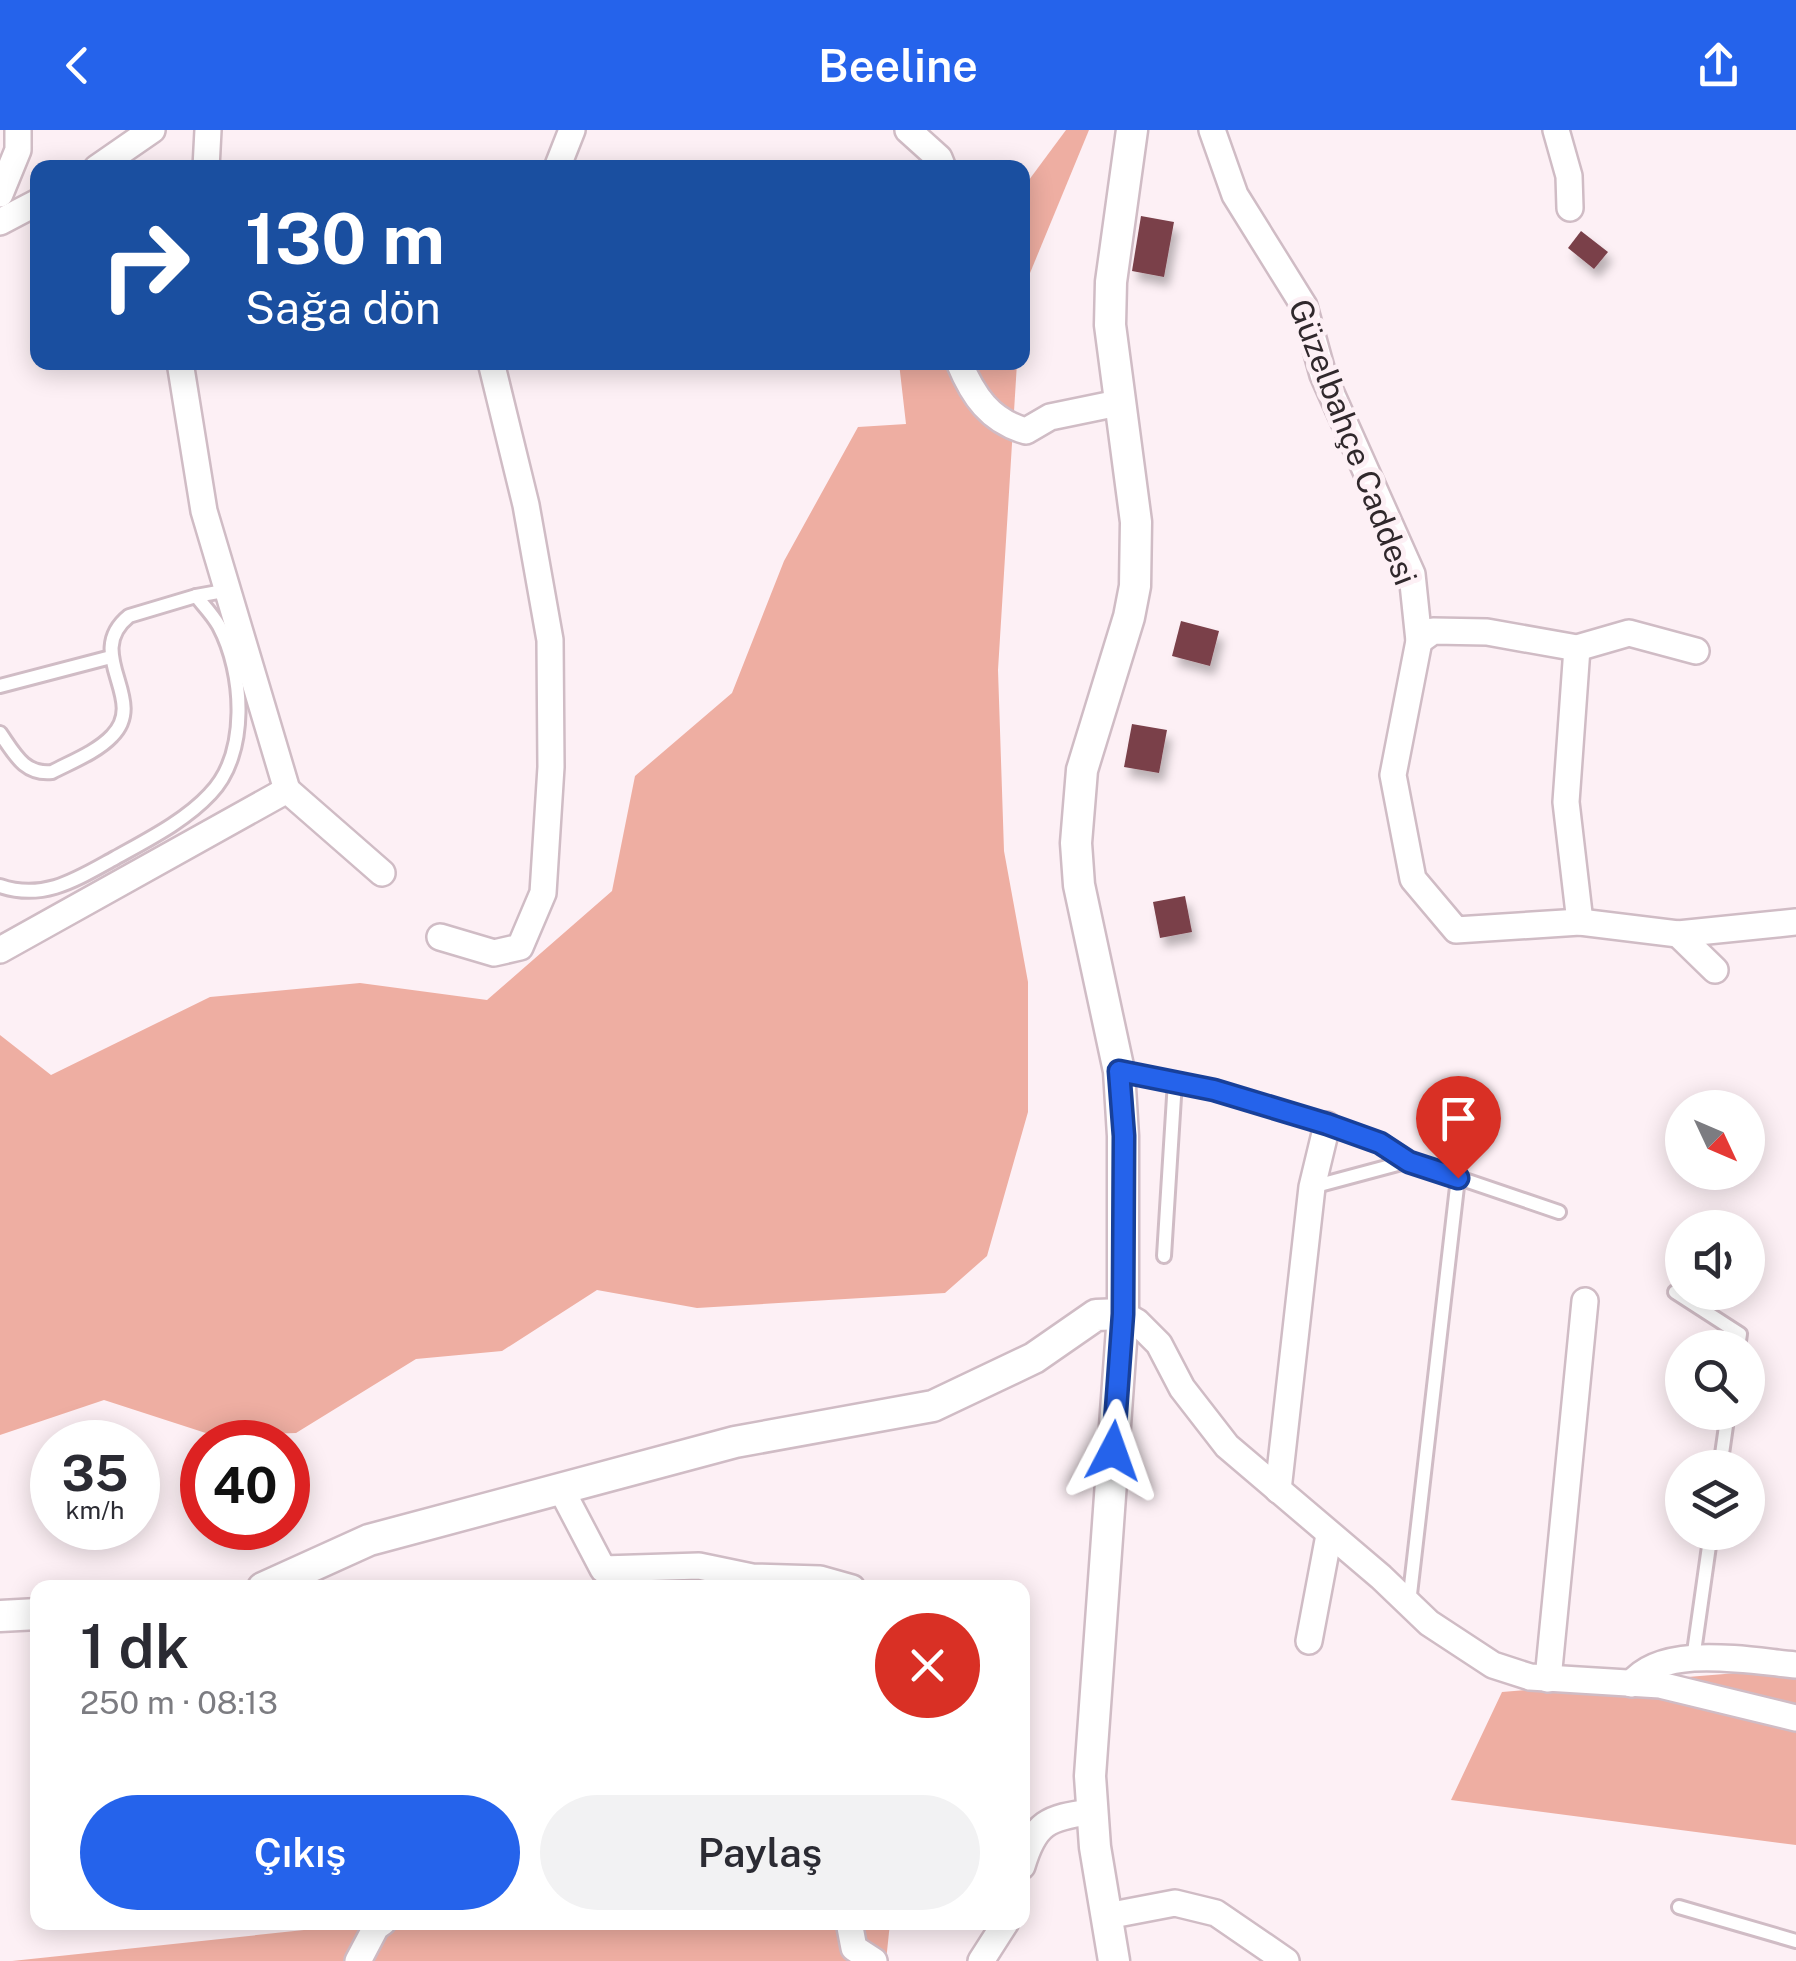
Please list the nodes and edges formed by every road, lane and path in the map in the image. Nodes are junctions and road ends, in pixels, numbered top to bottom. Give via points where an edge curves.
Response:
1 (18, 130) edge
2 (152, 130) edge
3 (208, 130) edge
4 (572, 130) edge
5 (908, 130) edge
6 (1132, 130) edge
7 (1212, 130) edge
8 (1556, 130) edge
9 (109, 160) edge
10 (206, 160) edge
11 (560, 160) edge
12 (940, 160) edge
13 (0, 194) edge
14 (30, 206) edge
15 (1570, 208) dead end
16 (0, 222) edge
17 (181, 370) edge
18 (492, 370) edge
19 (963, 370) edge
20 (1118, 402) junction
21 (229, 590) junction
22 (196, 596) junction
23 (1419, 641) junction
24 (1577, 648) junction
25 (1696, 651) dead end
26 (111, 657) junction
27 (0, 686) edge
28 (0, 734) edge
29 (286, 790) junction
30 (382, 874) dead end
31 (0, 886) edge
32 (1580, 922) junction
33 (1796, 922) edge
34 (1678, 934) junction
35 (440, 936) dead end
36 (0, 950) edge
37 (1715, 970) dead end
38 (1119, 1071) junction
39 (1175, 1081) junction
40 (1327, 1124) junction
41 (1409, 1162) junction
42 (1458, 1178) junction
43 (1312, 1187) junction
44 (1559, 1212) dead end
45 (1164, 1256) dead end
46 (1586, 1301) dead end
47 (1703, 1310) edge
48 (1123, 1314) junction
49 (1734, 1330) edge
50 (561, 1489) junction
51 (1278, 1490) junction
52 (1329, 1535) junction
53 (1708, 1550) edge
54 (280, 1580) edge
55 (824, 1580) edge
56 (1408, 1605) junction
57 (30, 1614) edge
58 (0, 1616) edge
59 (1310, 1641) dead end
60 (1693, 1659) junction
61 (1796, 1665) edge
62 (1548, 1679) junction
63 (1631, 1684) junction
64 (1796, 1718) edge
65 (1090, 1812) junction
66 (1030, 1845) edge
67 (1679, 1907) dead end
68 (1107, 1916) junction
69 (375, 1930) edge
70 (851, 1930) edge
71 (1001, 1930) edge
72 (1796, 1941) edge
73 (358, 1961) edge
74 (874, 1961) edge
75 (981, 1961) edge
76 (1114, 1961) edge
77 (1286, 1961) edge

1 - 13 street via 18,150
2 - 9 street
3 - 10 street
4 - 11 street
5 - 12 street
6 - 20 street via 1111,282
7 - 23 street, Güzelbahçe Caddesi via 1234,195 1304,306 1323,375 1412,574
8 - 15 street
14 - 16 street
17 - 21 street via 204,511
18 - 35 street via 550,640 543,893 520,946 494,953
19 - 20 street via 976,396 1004,425 1026,431 1050,417
20 - 38 street via 1136,522 1135,586 1082,770 1076,843
21 - 22 lane
21 - 29 street
22 - 26 lane via 129,616 115,630
22 - 31 lane via 224,638 238,702 236,743 224,776 196,807 148,840 62,887 24,892
23 - 24 street via 1433,631 1486,632
23 - 32 street, Güzelbahçe Caddesi via 1393,775 1413,879 1456,930
24 - 25 street via 1629,633
24 - 32 street via 1566,802
26 - 27 lane
26 - 28 lane via 124,716 101,745 43,773 27,768
29 - 30 street
29 - 36 street
32 - 34 street
33 - 34 street
34 - 37 street
38 - 39 lane
38 - 48 street
39 - 40 lane
39 - 45 lane
40 - 41 lane via 1380,1143
40 - 43 street
41 - 42 lane
41 - 43 lane
42 - 44 lane
42 - 56 lane
43 - 51 street
46 - 62 street
47 - 49 lane
48 - 50 street via 1096,1315 1034,1358 933,1406 736,1442
48 - 51 street via 1159,1344 1182,1388 1227,1446
48 - 65 street
50 - 54 street via 369,1540
50 - 55 street via 603,1569 699,1566
51 - 52 street
52 - 56 street
52 - 59 street
53 - 60 lane
56 - 62 street via 1493,1665
57 - 58 street
60 - 61 street
60 - 63 street via 1658,1662
62 - 63 street
63 - 64 street
65 - 66 street via 1056,1817
65 - 68 street
67 - 72 lane
68 - 76 street
68 - 77 street via 1175,1903 1216,1913
69 - 73 street
70 - 74 street via 854,1948
71 - 75 street

